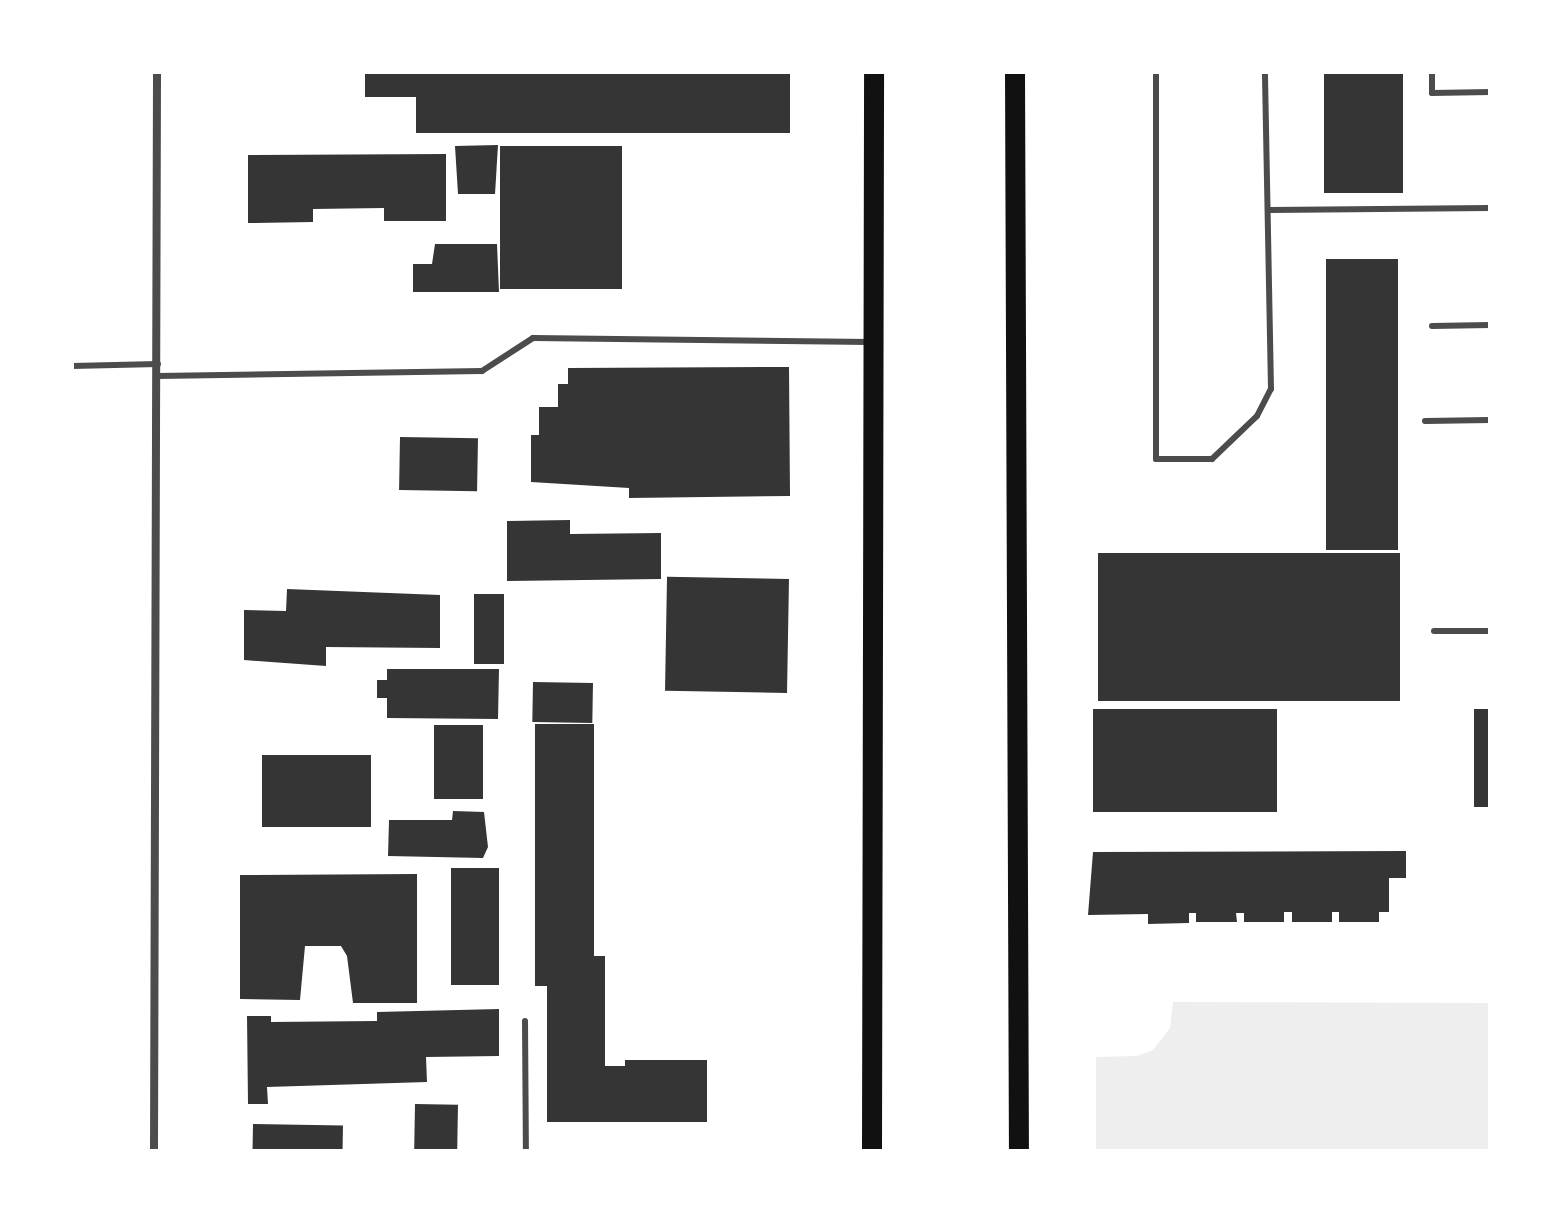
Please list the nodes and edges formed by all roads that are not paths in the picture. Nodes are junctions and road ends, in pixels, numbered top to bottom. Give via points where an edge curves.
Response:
1 (157, 72) edge
2 (874, 72) edge
3 (1015, 72) edge
4 (1156, 72) edge
5 (1265, 72) edge
6 (1432, 72) edge
7 (1490, 92) edge
8 (1490, 208) edge
9 (1269, 210) junction
10 (1490, 325) edge
11 (1432, 326) dead end
12 (874, 342) junction
13 (158, 364) junction
14 (72, 366) edge
15 (157, 376) junction
16 (1490, 420) edge
17 (1425, 421) dead end
18 (1434, 631) dead end
19 (1490, 631) edge
20 (525, 1021) dead end
21 (154, 1151) edge
22 (526, 1151) edge
23 (872, 1151) edge
24 (1019, 1151) edge

1 - 13 street
2 - 12 main road
3 - 24 main road
4 - 9 lane via 1156,459 1212,459 1257,416 1271,389
5 - 9 lane
6 - 7 lane via 1432,93
8 - 9 lane
10 - 11 lane
12 - 15 lane via 533,338 482,371
12 - 23 main road
13 - 14 lane
13 - 15 street
15 - 21 street
16 - 17 lane
18 - 19 lane
20 - 22 lane

